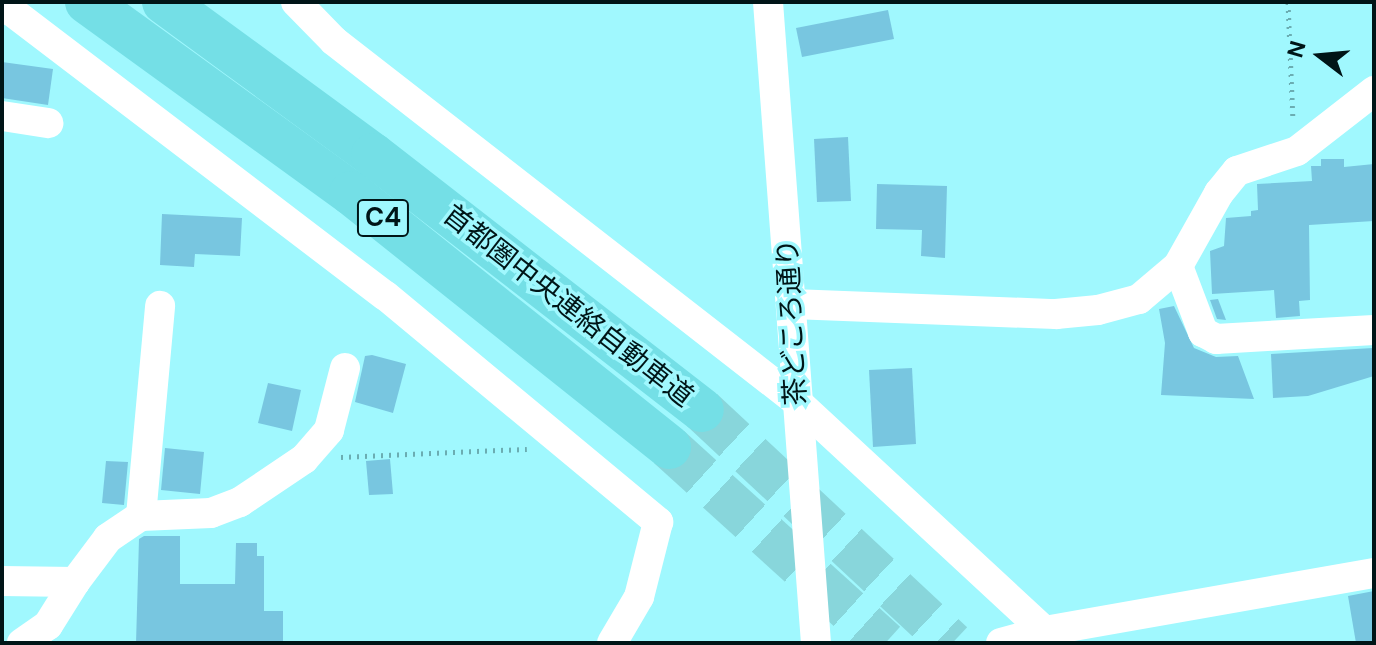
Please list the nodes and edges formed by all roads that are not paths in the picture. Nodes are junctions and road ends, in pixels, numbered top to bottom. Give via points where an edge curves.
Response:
1 (87, 2) edge
2 (164, 2) edge
3 (768, 2) edge
4 (302, 4) edge
5 (2, 10) edge
6 (1374, 91) edge
7 (2, 116) edge
8 (48, 123) dead end
9 (1178, 266) junction
10 (792, 304) junction
11 (160, 306) dead end
12 (1374, 330) edge
13 (345, 368) dead end
14 (795, 400) junction
15 (702, 410) tunnel mouth
16 (669, 447) tunnel mouth
17 (141, 516) junction
18 (1374, 573) edge
19 (2, 581) edge
20 (75, 582) junction
21 (1051, 637) edge
22 (22, 643) edge
23 (612, 643) edge
24 (816, 643) edge
25 (1001, 643) edge

1 - 16 highway, 首都圏中央連絡自動車道 / C4 via 351,193
2 - 15 highway, 首都圏中央連絡自動車道 / C4 via 385,164
3 - 10 street, 茶どころ通り
4 - 14 street via 334,41
5 - 23 street via 6,7 386,296 658,522 639,597
6 - 9 street via 1297,151 1237,171
7 - 8 street
9 - 10 street via 1139,299 1098,310 1056,314
9 - 12 street via 1203,332 1216,339
10 - 14 street, 茶どころ通り
11 - 17 street
13 - 17 street via 329,430 304,459 240,502 211,513
14 - 21 street
14 - 24 street, 茶どころ通り
17 - 20 street via 108,538
18 - 21 street
19 - 20 street
20 - 22 street via 48,625
21 - 25 street

